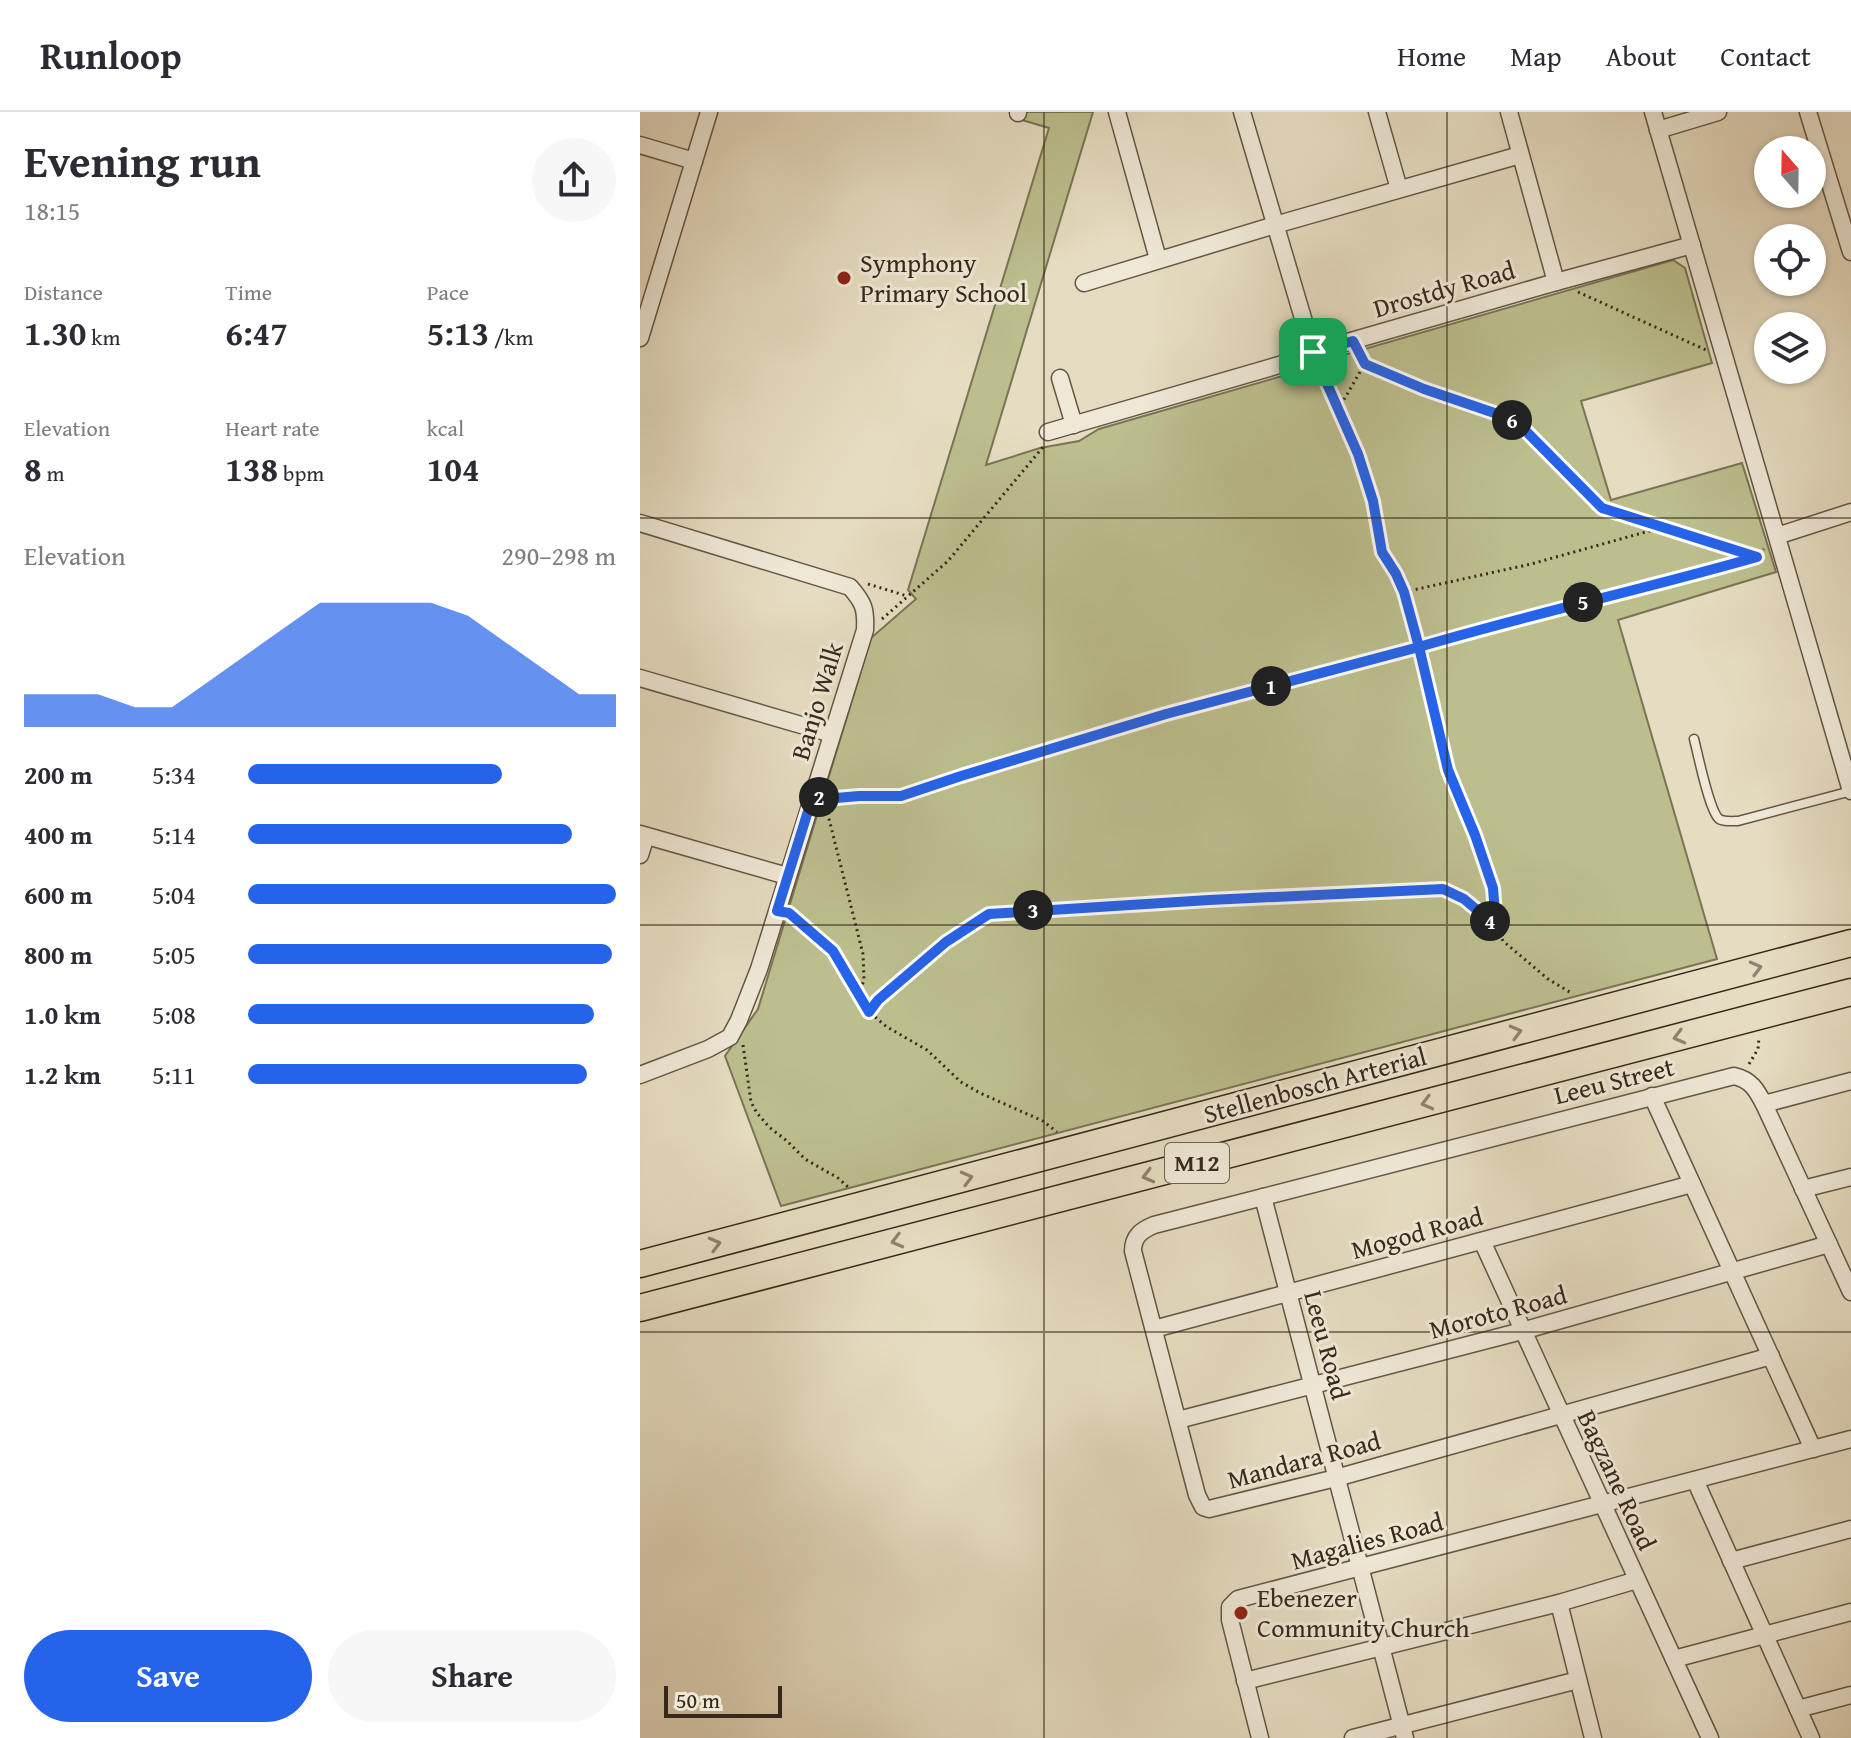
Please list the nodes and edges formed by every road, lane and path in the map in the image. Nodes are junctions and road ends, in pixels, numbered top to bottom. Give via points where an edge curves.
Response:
1 (709, 112) edge
2 (1117, 112) edge
3 (1242, 112) edge
4 (1377, 112) edge
5 (1509, 112) edge
6 (1653, 112) edge
7 (1718, 112) edge
8 (1808, 112) edge
9 (1658, 130) junction
10 (640, 145) edge
11 (1520, 155) junction
12 (694, 161) junction
13 (1399, 189) junction
14 (1275, 225) junction
15 (1692, 245) junction
16 (1851, 252) edge
17 (1158, 259) junction
18 (1556, 282) junction
19 (1084, 283) dead end
20 (645, 303) edge
21 (640, 338) edge
22 (1353, 341) junction
23 (1313, 352) junction
24 (1725, 358) junction
25 (1365, 364) junction
26 (1060, 378) dead end
27 (1338, 410) junction
28 (1074, 425) junction
29 (1048, 432) dead end
30 (1042, 449) dead end
31 (1851, 512) edge
32 (640, 523) edge
33 (1663, 527) junction
34 (1777, 536) junction
35 (1757, 557) junction
36 (859, 582) dead end
37 (1404, 592) junction
38 (908, 597) junction
39 (875, 625) dead end
40 (1419, 647) junction
41 (640, 678) edge
42 (832, 734) junction
43 (1694, 739) dead end
44 (1851, 791) edge
45 (643, 835) edge
46 (640, 855) edge
47 (787, 876) junction
48 (777, 911) junction
49 (1496, 926) junction
50 (1851, 943) edge
51 (1851, 992) edge
52 (859, 994) junction
53 (1578, 999) dead end
54 (869, 1012) junction
55 (1759, 1035) dead end
56 (730, 1037) junction
57 (640, 1075) edge
58 (1742, 1078) junction
59 (1851, 1081) edge
60 (1652, 1096) junction
61 (1764, 1104) junction
62 (1060, 1134) dead end
63 (1851, 1177) edge
64 (1692, 1184) junction
65 (850, 1189) dead end
66 (1803, 1189) junction
67 (1263, 1197) junction
68 (1482, 1241) junction
69 (1829, 1244) junction
70 (640, 1264) edge
71 (1732, 1271) junction
72 (1847, 1273) edge
73 (1851, 1292) edge
74 (1288, 1293) junction
75 (640, 1308) edge
76 (1154, 1329) junction
77 (1522, 1331) junction
78 (1771, 1356) junction
79 (1312, 1386) junction
80 (1561, 1415) junction
81 (1178, 1420) junction
82 (1851, 1439) edge
83 (1813, 1449) junction
84 (1336, 1478) junction
85 (1695, 1480) junction
86 (1602, 1504) junction
87 (1851, 1529) edge
88 (1731, 1561) junction
89 (1360, 1568) junction
90 (1637, 1580) junction
91 (1559, 1603) junction
92 (1851, 1612) edge
93 (1765, 1635) junction
94 (1381, 1647) junction
95 (1674, 1659) junction
96 (1578, 1680) junction
97 (1245, 1681) junction
98 (1851, 1695) edge
99 (1798, 1709) junction
100 (1403, 1732) edge
101 (1260, 1738) edge
102 (1353, 1738) edge
103 (1593, 1738) edge
104 (1710, 1738) edge
105 (1811, 1738) edge

1 - 12 street
2 - 17 street
3 - 14 street
4 - 13 street
5 - 11 street
6 - 9 street
7 - 9 street
8 - 16 street
9 - 15 street
10 - 12 street
11 - 13 street
11 - 18 street
12 - 20 street
13 - 14 street
14 - 17 street
14 - 23 street
15 - 18 street, Drostdy Road
15 - 24 street
17 - 19 street
18 - 22 street, Drostdy Road
18 - 24 path
20 - 21 street
22 - 23 street, Drostdy Road
22 - 25 path
23 - 27 path
23 - 28 street, Drostdy Road
24 - 34 street
25 - 27 path
25 - 33 path via 1515,420 1602,508
26 - 28 street
27 - 37 path via 1373,501 1382,552
28 - 29 street, Drostdy Road
30 - 38 path via 948,561
31 - 34 street
32 - 42 street, Banjo Walk via 850,587 865,607 865,630
33 - 35 path
33 - 37 path
34 - 35 path
34 - 44 street
35 - 40 path
36 - 38 path
37 - 40 path
38 - 39 path
40 - 49 path via 1448,770 1493,888
40 - 52 path via 1166,714 901,796 825,799 863,954
41 - 42 street
42 - 47 street, Banjo Walk
43 - 44 lane via 1712,808 1720,819 1738,821
45 - 46 street
45 - 47 street
47 - 48 street, Banjo Walk
48 - 52 path via 789,913 833,951
48 - 56 street, Banjo Walk
49 - 53 path via 1503,941
49 - 54 path via 1443,889 989,914 946,942
70 -> 50 main road, Stellenbosch Arterial / M12
51 -> 75 main road, Stellenbosch Arterial / M12
52 - 54 path
54 - 62 path via 927,1050 961,1082
55 - 58 path via 1758,1049
56 - 57 street
56 - 65 path via 743,1043 757,1113 805,1159
58 - 60 street, Leeu Street via 1726,1077
58 - 61 street
59 - 61 street
60 - 64 street
60 - 67 street, Leeu Street
61 - 66 street
63 - 66 street
64 - 68 street, Mogod Road
64 - 71 street
66 - 69 street
67 - 74 street, Leeu Road
67 - 76 street, Mandara Road via 1154,1225 1135,1238 1133,1251
68 - 74 street, Mogod Road
68 - 77 street, Bagzane Road
69 - 71 street, Moroto Road
69 - 72 street
71 - 77 street, Moroto Road
71 - 78 street
72 - 73 street
74 - 76 street, Mogod Road
74 - 79 street, Leeu Road
76 - 81 street, Mandara Road
77 - 79 street, Moroto Road
77 - 80 street, Bagzane Road
78 - 80 street, Mandara Road
78 - 83 street
79 - 81 street, Moroto Road
79 - 84 street, Leeu Road
80 - 84 street, Mandara Road
80 - 86 street, Bagzane Road
81 - 84 street, Mandara Road via 1203,1507
82 - 83 street, Magalies Road
83 - 85 street, Magalies Road
84 - 89 street, Leeu Road
85 - 86 street, Magalies Road
85 - 88 street
86 - 89 street, Magalies Road
86 - 90 street, Bagzane Road
87 - 88 street
88 - 93 street
89 - 94 street, Leeu Road
89 - 97 street, Magalies Road via 1233,1602 1230,1620
90 - 91 street
90 - 95 street, Bagzane Road
91 - 94 street
91 - 96 street
92 - 93 street
93 - 95 street
93 - 99 street
94 - 97 street
94 - 100 street, Leeu Road
95 - 104 street, Bagzane Road
96 - 100 street
96 - 103 street
97 - 101 street, Magalies Road
98 - 99 street
99 - 105 street
100 - 102 street

